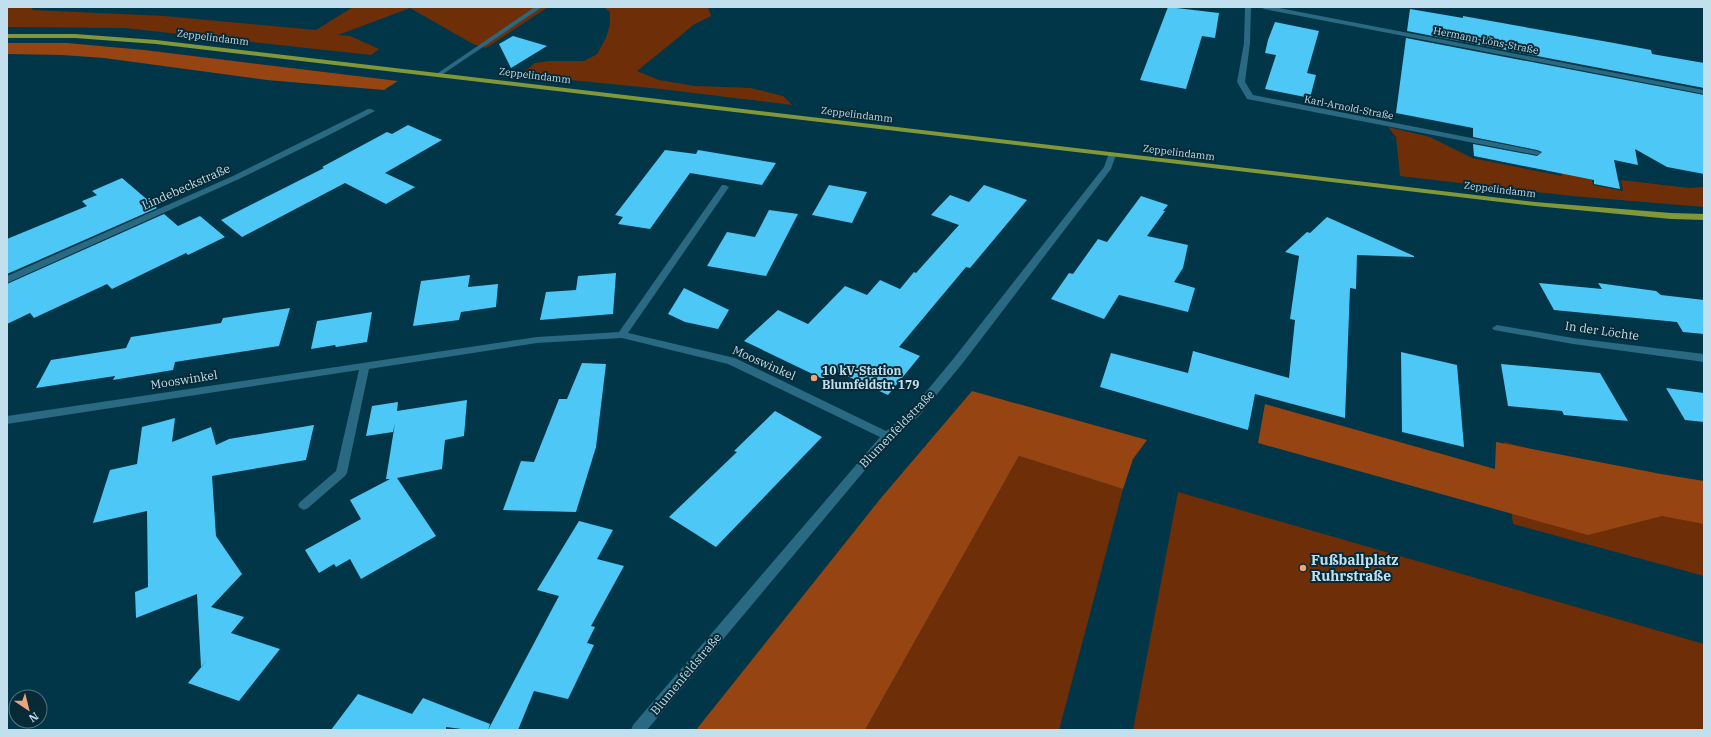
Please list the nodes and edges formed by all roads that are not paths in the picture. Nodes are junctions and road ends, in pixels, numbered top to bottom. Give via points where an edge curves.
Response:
1 (539, 7) edge
2 (1248, 7) edge
3 (1264, 7) edge
4 (7, 36) edge
5 (438, 75) junction
6 (1704, 92) edge
7 (371, 111) dead end
8 (1537, 154) dead end
9 (1112, 155) junction
10 (725, 187) dead end
11 (1704, 217) edge
12 (7, 280) edge
13 (1497, 328) dead end
14 (622, 335) junction
15 (1704, 358) edge
16 (365, 366) junction
17 (7, 420) edge
18 (887, 436) junction
19 (304, 505) dead end
20 (638, 730) edge

1 - 5 street
2 - 8 street, Karl-Arnold-Straße via 1247,43 1241,82 1250,97
3 - 6 street, Hermann-Löns-Straße
4 - 5 main road, Zeppelindamm via 75,36 156,42
5 - 9 main road, Zeppelindamm
7 - 12 street, Lindebeckstraße via 223,184
9 - 11 main road, Zeppelindamm via 1535,204
9 - 18 street, Blumenfeldstraße via 1108,167 916,413
10 - 14 street
13 - 15 street, In der Löchte
14 - 16 street, Mooswinkel via 538,340
14 - 18 street, Mooswinkel via 731,361
16 - 17 street, Mooswinkel
16 - 19 street via 341,473
18 - 20 street, Blumenfeldstraße

